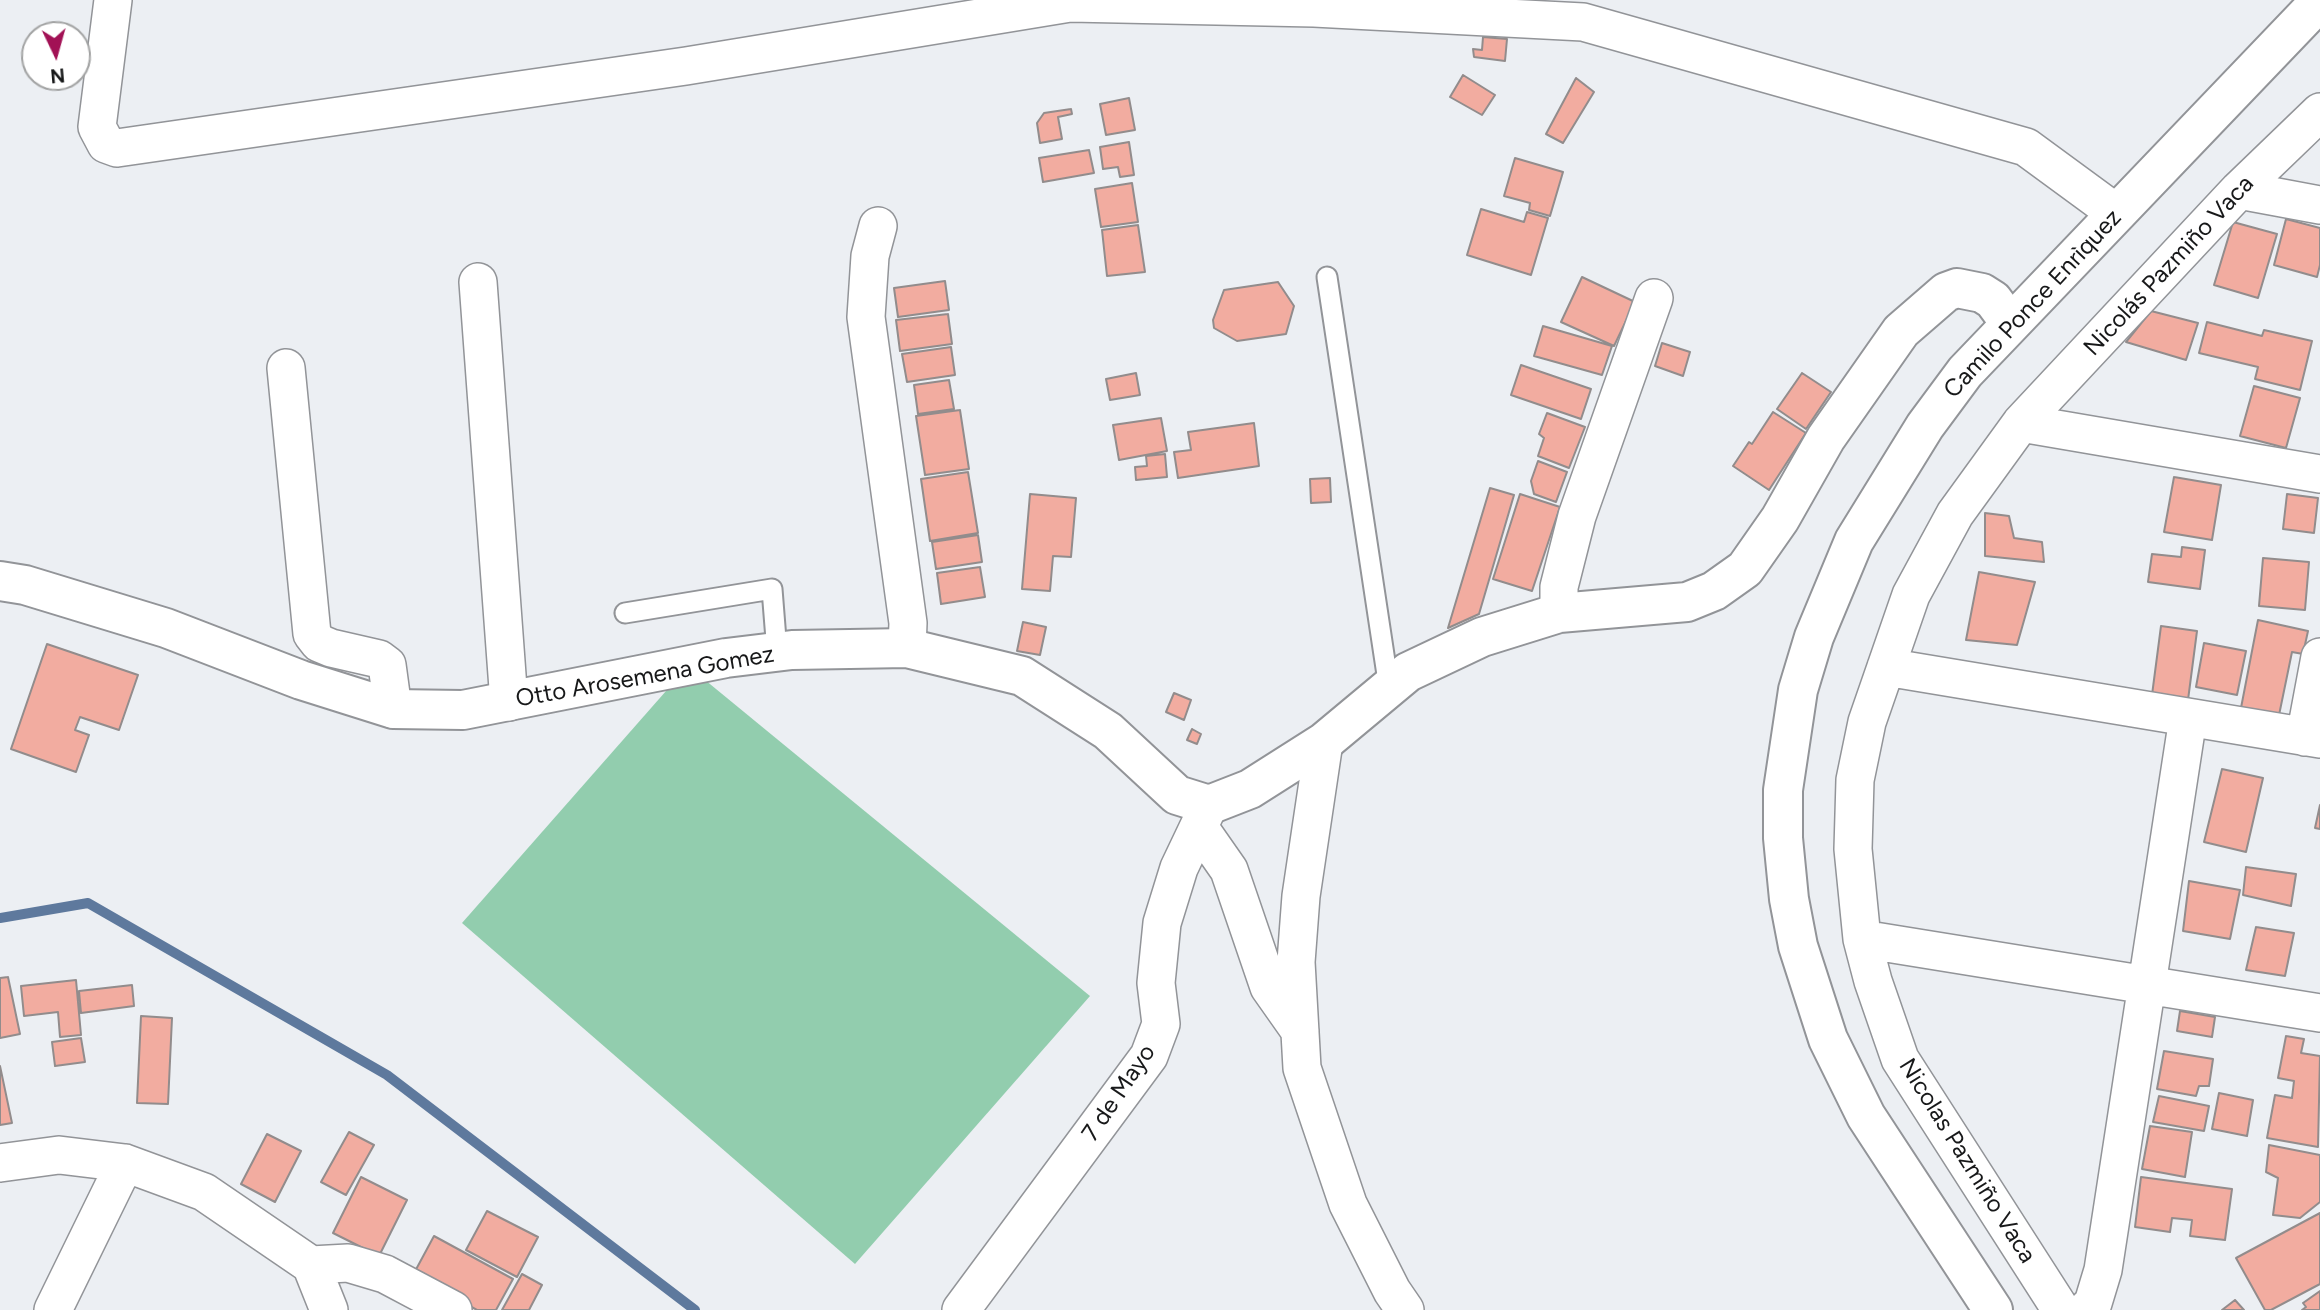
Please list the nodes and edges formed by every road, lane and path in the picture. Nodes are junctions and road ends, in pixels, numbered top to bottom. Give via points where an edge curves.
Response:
1 (113, 0) edge
2 (2320, 1) edge
3 (2320, 112) edge
4 (2239, 190) junction
5 (2320, 205) edge
6 (2116, 213) junction
7 (878, 226) dead end
8 (1327, 276) dead end
9 (478, 282) dead end
10 (1654, 298) dead end
11 (2010, 323) junction
12 (286, 368) dead end
13 (2021, 423) junction
14 (2320, 474) edge
15 (0, 581) edge
16 (625, 613) dead end
17 (1559, 613) junction
18 (907, 649) junction
19 (777, 652) junction
20 (2320, 657) edge
21 (1886, 667) junction
22 (1388, 688) junction
23 (509, 702) junction
24 (393, 709) junction
25 (2188, 718) junction
26 (2312, 738) edge
27 (1324, 742) junction
28 (1204, 816) junction
29 (1862, 939) junction
30 (2149, 984) junction
31 (2320, 1013) edge
32 (1300, 1031) junction
33 (0, 1163) edge
34 (125, 1163) junction
35 (311, 1265) junction
36 (53, 1310) edge
37 (329, 1310) edge
38 (453, 1310) edge
39 (961, 1310) edge
40 (1405, 1310) edge
41 (1993, 1310) edge
42 (2061, 1310) edge
43 (2086, 1310) edge

1 - 6 street via 97,127 106,144 117,148 686,66 1070,3 1314,8 1583,22 2026,147
2 - 6 street, Camilo Ponce Enrìquez
3 - 4 street, Nicolás Pazmiño Vaca
4 - 5 street
4 - 13 street, Nicolás Pazmiño Vaca
6 - 11 street, Camilo Ponce Enrìquez
7 - 18 street via 867,277 866,317 908,624
8 - 22 lane
9 - 23 street
10 - 17 street via 1577,516 1559,587
11 - 17 street via 1993,300 1957,288 1945,292 1900,331 1745,569 1714,591 1687,602
11 - 41 street, Camilo Ponce Enrìquez via 1965,372 1925,426 1854,541 1814,637 1798,690 1783,790 1788,899 1828,1040 1866,1116
12 - 24 street via 313,634 319,643 387,665
13 - 14 street
13 - 21 street, Nicolas Pazmiño Vaca via 1955,514 1911,595
15 - 24 street, Otto Arosemena Gomez via 166,628 301,680
16 - 19 lane via 772,589
17 - 22 street via 1482,637 1408,672
18 - 19 street, Otto Arosemena Gomez
18 - 28 street, Otto Arosemena Gomez via 1022,676 1108,731
19 - 23 street, Otto Arosemena Gomez via 712,660
20 - 26 street
21 - 25 street
21 - 29 street, Nicolas Pazmiño Vaca via 1867,722 1855,780 1853,849
22 - 27 street
23 - 24 street, Otto Arosemena Gomez via 463,710
25 - 26 street
25 - 30 street
27 - 28 street
27 - 32 street via 1301,896 1296,962
28 - 32 street via 1229,870 1269,987
28 - 39 street, 7 de Mayo via 1179,868 1162,923 1156,983 1161,1024 1149,1056
29 - 30 street
29 - 42 street, Nicolas Pazmiño Vaca via 1900,1059
30 - 31 street
30 - 43 street via 2103,1270 2093,1303
32 - 40 street via 1302,1068 1348,1204
33 - 34 street via 59,1155
34 - 35 street via 204,1192
34 - 36 street
35 - 37 street
35 - 38 street via 348,1263 385,1274

